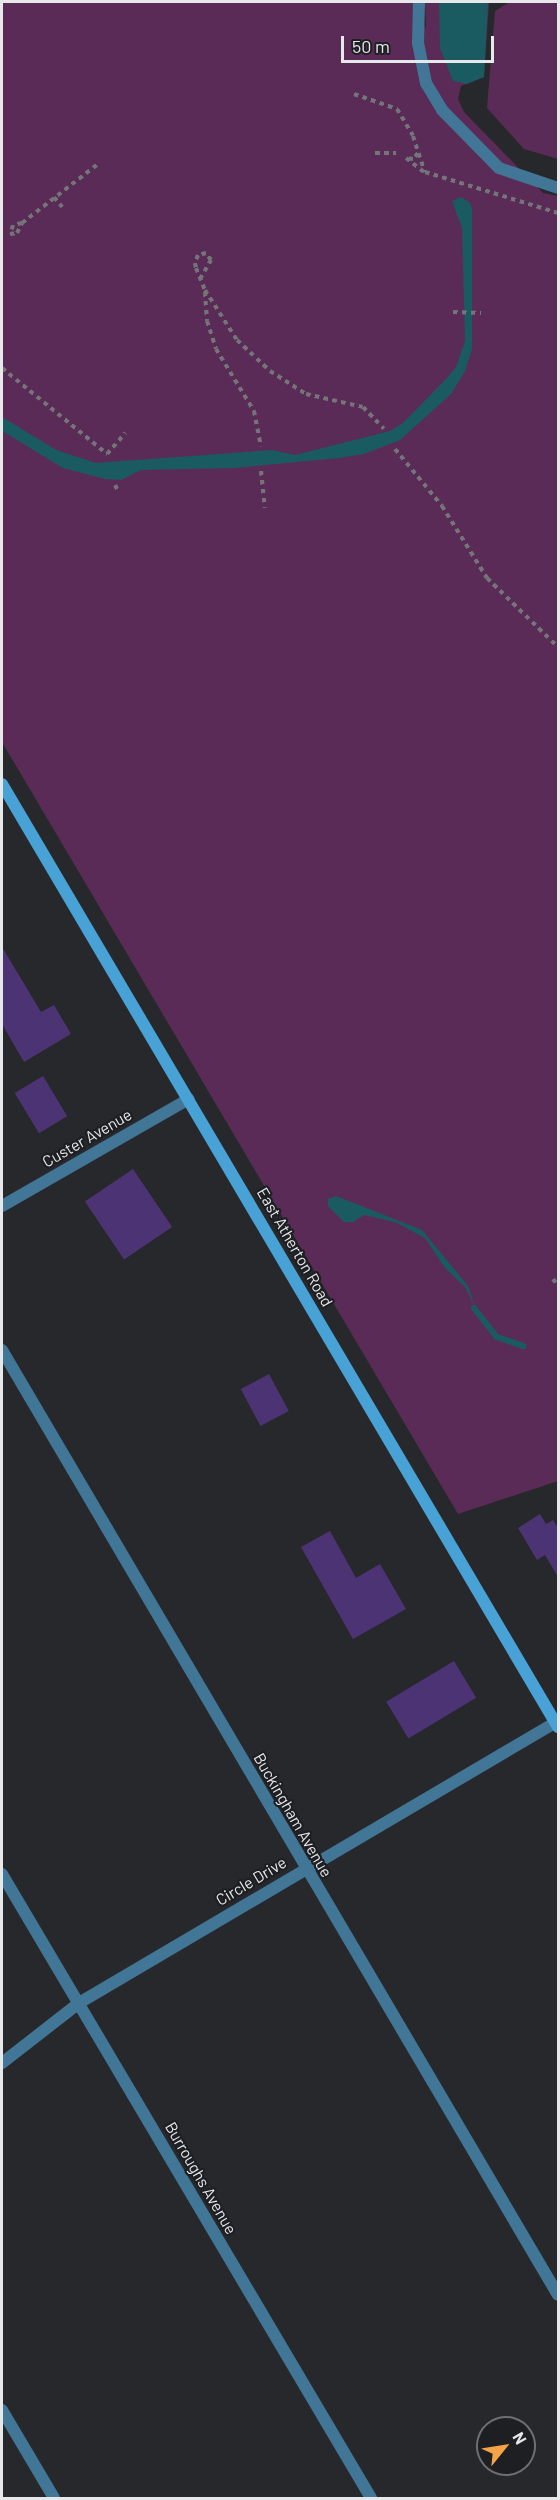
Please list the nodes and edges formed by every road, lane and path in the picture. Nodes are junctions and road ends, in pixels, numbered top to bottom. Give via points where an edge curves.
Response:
1 (419, 2) edge
2 (354, 94) dead end
3 (375, 153) dead end
4 (396, 153) dead end
5 (418, 153) junction
6 (99, 163) dead end
7 (425, 172) junction
8 (558, 188) edge
9 (54, 197) dead end
10 (62, 207) dead end
11 (558, 213) edge
12 (22, 223) dead end
13 (200, 279) junction
14 (205, 290) junction
15 (453, 312) dead end
16 (481, 313) dead end
17 (2, 368) edge
18 (384, 429) dead end
19 (125, 433) dead end
20 (261, 446) dead end
21 (395, 449) dead end
22 (261, 471) dead end
23 (115, 485) dead end
24 (118, 491) dead end
25 (264, 508) dead end
26 (558, 647) edge
27 (2, 784) edge
28 (189, 1099) junction
29 (2, 1206) edge
30 (553, 1279) dead end
31 (558, 1286) edge
32 (2, 1350) edge
33 (558, 1724) edge
34 (305, 1868) junction
35 (2, 1874) edge
36 (79, 2003) junction
37 (2, 2064) edge
38 (558, 2295) edge
39 (2, 2410) edge
40 (54, 2499) edge
41 (371, 2499) edge

1 - 8 street via 418,43 426,83 442,110 499,168
2 - 5 path via 397,109 406,120
3 - 4 path
5 - 7 path
5 - 7 path via 413,159 406,158
6 - 12 path
7 - 11 path
9 - 10 path
13 - 13 path via 195,258 206,253 211,260
13 - 14 path
14 - 18 path via 237,339 270,371 306,394 363,407
14 - 20 path via 207,321 216,348 254,411
15 - 16 path
17 - 19 path via 107,454
21 - 26 path via 442,506 487,578
22 - 25 path
23 - 24 path
27 - 28 street, East Atherton Road
28 - 29 street, Custer Avenue
28 - 33 street, East Atherton Road
30 - 31 path
32 - 34 street, Buckingham Avenue
33 - 34 street, Circle Drive
34 - 36 street, Circle Drive
34 - 38 street, Buckingham Avenue
35 - 36 street, Burroughs Avenue
36 - 37 street, Circle Drive
36 - 41 street, Burroughs Avenue
39 - 40 street

